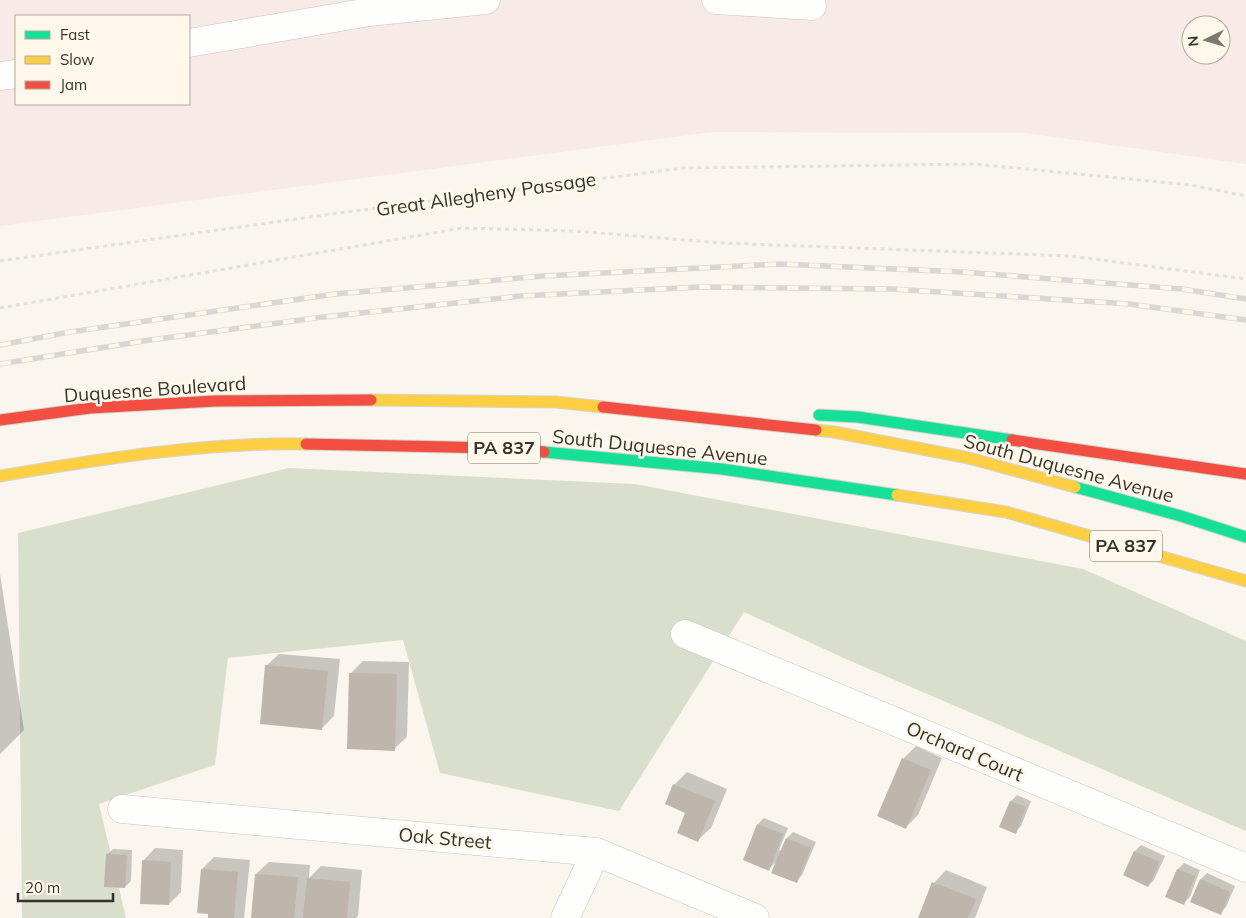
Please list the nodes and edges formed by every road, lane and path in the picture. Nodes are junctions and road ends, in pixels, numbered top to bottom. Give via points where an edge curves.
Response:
1 (486, 0) edge
2 (716, 0) edge
3 (812, 6) dead end
4 (190, 43) edge
5 (15, 74) edge
6 (0, 76) edge
7 (1246, 196) edge
8 (0, 261) edge
9 (1246, 279) edge
10 (0, 308) edge
11 (313, 400) joint
12 (556, 402) junction
13 (751, 412) dead end
14 (809, 414) dead end
15 (0, 420) edge
16 (1246, 474) edge
17 (0, 476) edge
18 (1246, 537) edge
19 (1246, 581) edge
20 (685, 634) dead end
21 (122, 809) dead end
22 (596, 852) junction
23 (1246, 868) edge
24 (565, 918) edge
25 (755, 918) edge

1 - 4 street via 369,12
2 - 3 street
5 - 6 street
7 - 8 path, Great Allegheny Passage via 1191,186 975,164 683,168
9 - 10 path via 1071,256 722,243 575,231 462,228
11 - 12 main road, South Duquesne Avenue
11 - 15 main road, Duquesne Boulevard via 215,401 90,408
12 - 13 main road
12 - 18 main road, South Duquesne Avenue via 824,431 969,458
14 - 16 main road via 858,417
17 - 19 main road, South Duquesne Avenue / PA 837 via 126,455 270,443 496,448 722,469 1006,512
20 - 23 street, Orchard Court
21 - 22 street, Oak Street
22 - 24 street
22 - 25 street, Oak Street

